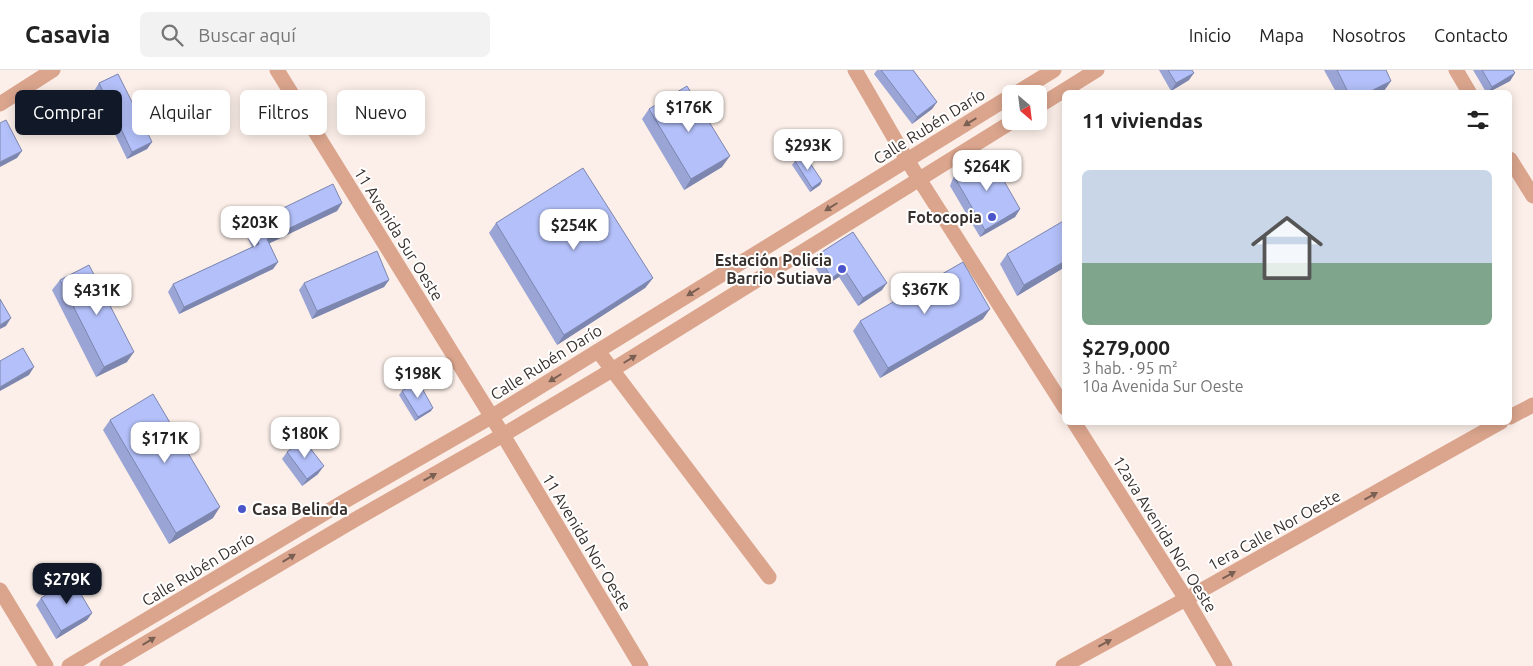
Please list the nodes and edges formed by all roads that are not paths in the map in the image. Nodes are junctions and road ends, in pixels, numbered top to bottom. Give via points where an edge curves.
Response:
1 (53, 70) edge
2 (277, 70) edge
3 (855, 70) edge
4 (1054, 70) edge
5 (1097, 70) edge
6 (1456, 70) edge
7 (1045, 85) edge
8 (1468, 90) edge
9 (1048, 92) edge
10 (1002, 102) edge
11 (0, 104) edge
12 (1002, 128) edge
13 (907, 160) junction
14 (1512, 162) edge
15 (919, 178) junction
16 (1533, 196) edge
17 (762, 250) junction
18 (773, 270) junction
19 (598, 351) junction
20 (612, 370) junction
21 (1062, 403) edge
22 (1533, 405) edge
23 (491, 417) junction
24 (1512, 417) edge
25 (1076, 425) edge
26 (1496, 425) edge
27 (503, 436) junction
28 (345, 501) junction
29 (356, 519) junction
30 (220, 576) junction
31 (769, 577) dead end
32 (0, 590) edge
33 (231, 593) junction
34 (1186, 599) junction
35 (46, 666) edge
36 (69, 666) edge
37 (108, 666) edge
38 (642, 666) edge
39 (1062, 666) edge
40 (1225, 666) edge

1 - 11 street
2 - 23 street, 11 Avenida Sur Oeste
3 - 13 street
4 - 7 street
5 - 9 street
6 - 8 street
10 -> 13 street, Calle Rubén Darío
12 - 15 street
13 - 15 street
13 -> 17 street, Calle Rubén Darío
14 - 16 street
15 - 18 street
15 - 21 street
17 - 18 street
17 -> 19 street, Calle Rubén Darío
20 -> 18 street
19 - 20 street
19 -> 23 street, Calle Rubén Darío
20 - 27 street
20 - 31 street
22 - 24 street
23 - 27 street, 11 Avenida Sur Oeste
23 - 28 street, Calle Rubén Darío
25 - 34 street, 12ava Avenida Nor Oeste
34 -> 26 street, 1era Calle Nor Oeste
29 -> 27 street
27 - 38 street, 11 Avenida Nor Oeste
28 - 29 street
28 - 30 street, Calle Rubén Darío
33 -> 29 street
30 - 33 street
30 - 36 street, Calle Rubén Darío
32 - 35 street
37 -> 33 street
39 -> 34 street, 1era Calle Nor Oeste
34 - 40 street, 12ava Avenida Nor Oeste

